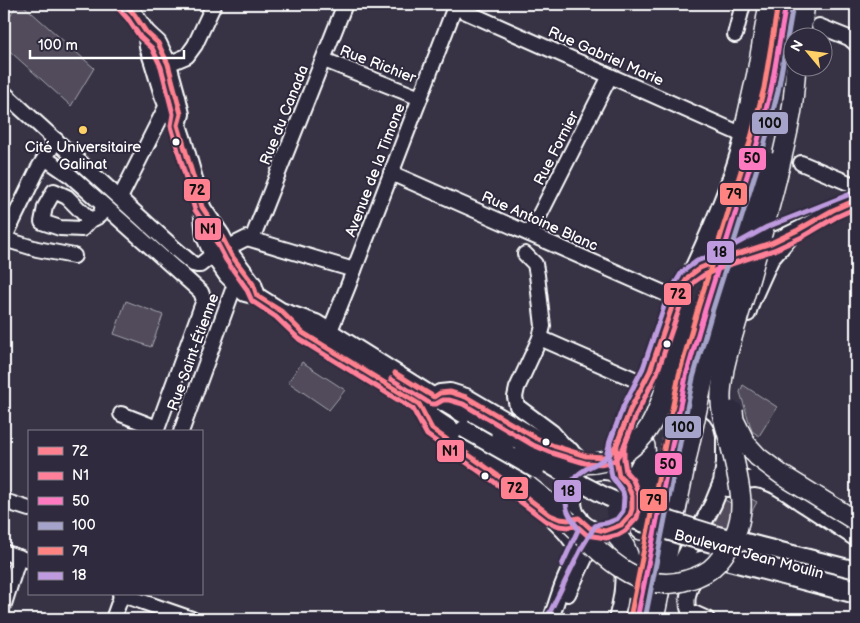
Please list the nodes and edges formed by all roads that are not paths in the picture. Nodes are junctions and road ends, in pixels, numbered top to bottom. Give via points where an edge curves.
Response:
1 (125, 4) edge
2 (214, 4) edge
3 (345, 4) edge
4 (743, 4) edge
5 (456, 5) edge
6 (790, 7) edge
7 (818, 26) dead end
8 (797, 28) edge
9 (735, 34) dead end
10 (856, 41) edge
11 (324, 60) junction
12 (163, 71) junction
13 (610, 76) junction
14 (792, 78) edge
15 (794, 78) edge
16 (771, 90) junction
17 (4, 93) edge
18 (420, 98) junction
19 (166, 105) junction
20 (178, 125) junction
21 (743, 135) junction
22 (56, 140) junction
23 (45, 158) junction
24 (801, 163) dead end
25 (82, 164) junction
26 (391, 173) junction
27 (71, 176) junction
28 (856, 186) edge
29 (120, 198) junction
30 (856, 200) edge
31 (103, 205) junction
32 (202, 207) junction
33 (833, 210) junction
34 (90, 220) dead end
35 (798, 230) junction
36 (530, 234) junction
37 (771, 238) junction
38 (4, 239) edge
39 (252, 239) junction
40 (227, 247) junction
41 (525, 254) dead end
42 (74, 256) dead end
43 (216, 259) junction
44 (771, 260) junction
45 (354, 270) junction
46 (751, 275) junction
47 (688, 277) junction
48 (235, 284) junction
49 (258, 296) junction
50 (675, 298) junction
51 (323, 336) junction
52 (540, 338) junction
53 (643, 383) junction
54 (426, 400) junction
55 (121, 414) dead end
56 (467, 423) junction
57 (722, 423) junction
58 (156, 430) edge
59 (182, 430) edge
60 (501, 435) junction
61 (617, 444) junction
62 (645, 446) junction
63 (725, 446) junction
64 (567, 449) junction
65 (679, 450) junction
66 (754, 472) junction
67 (594, 473) junction
68 (621, 477) junction
69 (4, 501) edge
70 (540, 502) junction
71 (712, 504) junction
72 (28, 509) edge
73 (856, 514) edge
74 (856, 521) edge
75 (582, 522) junction
76 (856, 529) edge
77 (605, 531) junction
78 (856, 538) edge
79 (577, 551) junction
80 (4, 552) edge
81 (709, 558) junction
82 (24, 559) edge
83 (678, 570) junction
84 (856, 570) edge
85 (856, 582) edge
86 (632, 590) junction
87 (120, 596) edge
88 (127, 596) edge
89 (856, 596) edge
90 (4, 604) edge
91 (687, 615) edge
92 (113, 619) edge
93 (192, 619) edge
94 (551, 619) edge
95 (555, 619) edge
96 (616, 619) edge
97 (627, 619) edge
98 (637, 619) edge
99 (654, 619) edge
100 (707, 619) edge

1 - 12 main road, Boulevard Jean Moulin via 146,32 154,62
2 - 12 street via 187,56
3 - 11 street, Rue du Canada
4 - 9 street
5 - 13 street, Rue Gabriel Marie
5 - 18 street, Avenue de la Timone
6 - 8 highway
6 - 16 highway
6 - 21 highway via 757,73
7 - 10 street
11 - 18 street, Rue Richier
11 - 39 street, Rue du Canada
12 - 19 main road, Boulevard Jean Moulin
12 - 20 main road, Boulevard Jean Moulin via 178,97 181,114
13 - 21 street, Rue Gabriel Marie
13 - 36 street, Rue Fornier
14 - 65 highway, bridge via 704,377
15 - 46 highway, bridge via 791,118
16 - 60 highway, bridge via 650,428 620,456 588,464 559,459 520,440
16 - 65 highway, bridge via 691,357
17 - 22 street
18 - 26 street, Avenue de la Timone
19 - 20 main road, Boulevard Jean Moulin
19 - 29 street
20 - 32 main road, Boulevard Jean Moulin
21 - 47 street via 720,203
22 - 23 street
22 - 25 street
23 - 27 street
23 - 38 street
24 - 28 street
25 - 27 street
25 - 29 street
26 - 36 street, Rue Antoine Blanc
26 - 45 street, Avenue de la Timone
27 - 31 street
29 - 43 street via 193,264
30 - 33 street
31 - 34 street via 101,214
31 - 58 street via 201,292 204,300
32 - 40 main road, Boulevard Jean Moulin
32 - 43 main road, Boulevard Jean Moulin via 204,237
33 - 35 street
33 - 37 street via 798,222
35 - 37 street
35 - 44 street
36 - 50 street, Rue Antoine Blanc
37 - 44 street
37 - 47 street via 700,268
38 - 42 street
39 - 40 street via 243,239
39 - 45 street
40 - 43 street
40 - 49 main road, Boulevard Jean Moulin
41 - 52 street via 535,264 537,275 543,326
43 - 48 main road, Boulevard Jean Moulin
44 - 57 street via 752,302 729,377 726,418
45 - 51 street, Avenue de la Timone
46 - 70 highway, bridge via 724,370 720,396 741,503 736,533 718,562 695,578 675,584 634,576 615,565
46 - 74 highway, bridge via 732,382 734,420 746,444 758,457
47 - 50 street
48 - 49 main road, Boulevard Jean Moulin
48 - 59 street, Rue Saint-Étienne
49 - 51 main road, Boulevard Jean Moulin via 281,311 303,333
50 - 53 street
51 - 54 main road, Boulevard Jean Moulin
52 - 53 street
52 - 64 street via 511,386 517,406 548,429
53 - 61 street
54 - 56 main road, Boulevard Jean Moulin
54 - 64 main road via 450,392 466,397 536,438
54 - 70 highway via 434,420 518,478
55 - 58 street
56 - 60 main road, Boulevard Jean Moulin
56 - 85 main road, Boulevard Jean Moulin, bridge via 577,494 636,522
57 - 62 main road via 716,414 694,397 680,391 669,391 655,398 650,406 646,417
57 - 63 main road
57 - 73 main road via 738,438
60 - 84 main road, Boulevard Jean Moulin, bridge via 582,484 637,510 718,535
61 - 64 street via 605,457 586,456
61 - 67 street via 613,459
61 - 68 street via 616,459
62 - 68 main road via 633,475
62 - 86 highway via 646,498
63 - 66 main road
63 - 71 main road via 722,482
64 - 67 main road
65 - 98 highway
65 - 99 highway
66 - 71 main road
66 - 76 main road via 774,476
66 - 78 main road via 760,479 780,488
67 - 68 main road via 606,472
67 - 75 main road via 581,482 574,496 575,512
68 - 77 main road via 632,496 632,509 621,525
69 - 72 street
70 - 75 main road via 550,514 560,519
70 - 79 street
71 - 83 main road
75 - 77 main road via 590,528
75 - 79 street via 585,532
77 - 86 highway via 618,536 623,542 632,568
77 - 95 street via 588,552
77 - 96 street via 615,544 622,568 623,585
79 - 94 street
80 - 82 street
81 - 83 street via 692,561
81 - 89 street
81 - 91 street via 697,572 688,596
82 - 90 street
83 - 99 highway
86 - 97 highway
87 - 92 street
88 - 93 street
91 - 100 street

